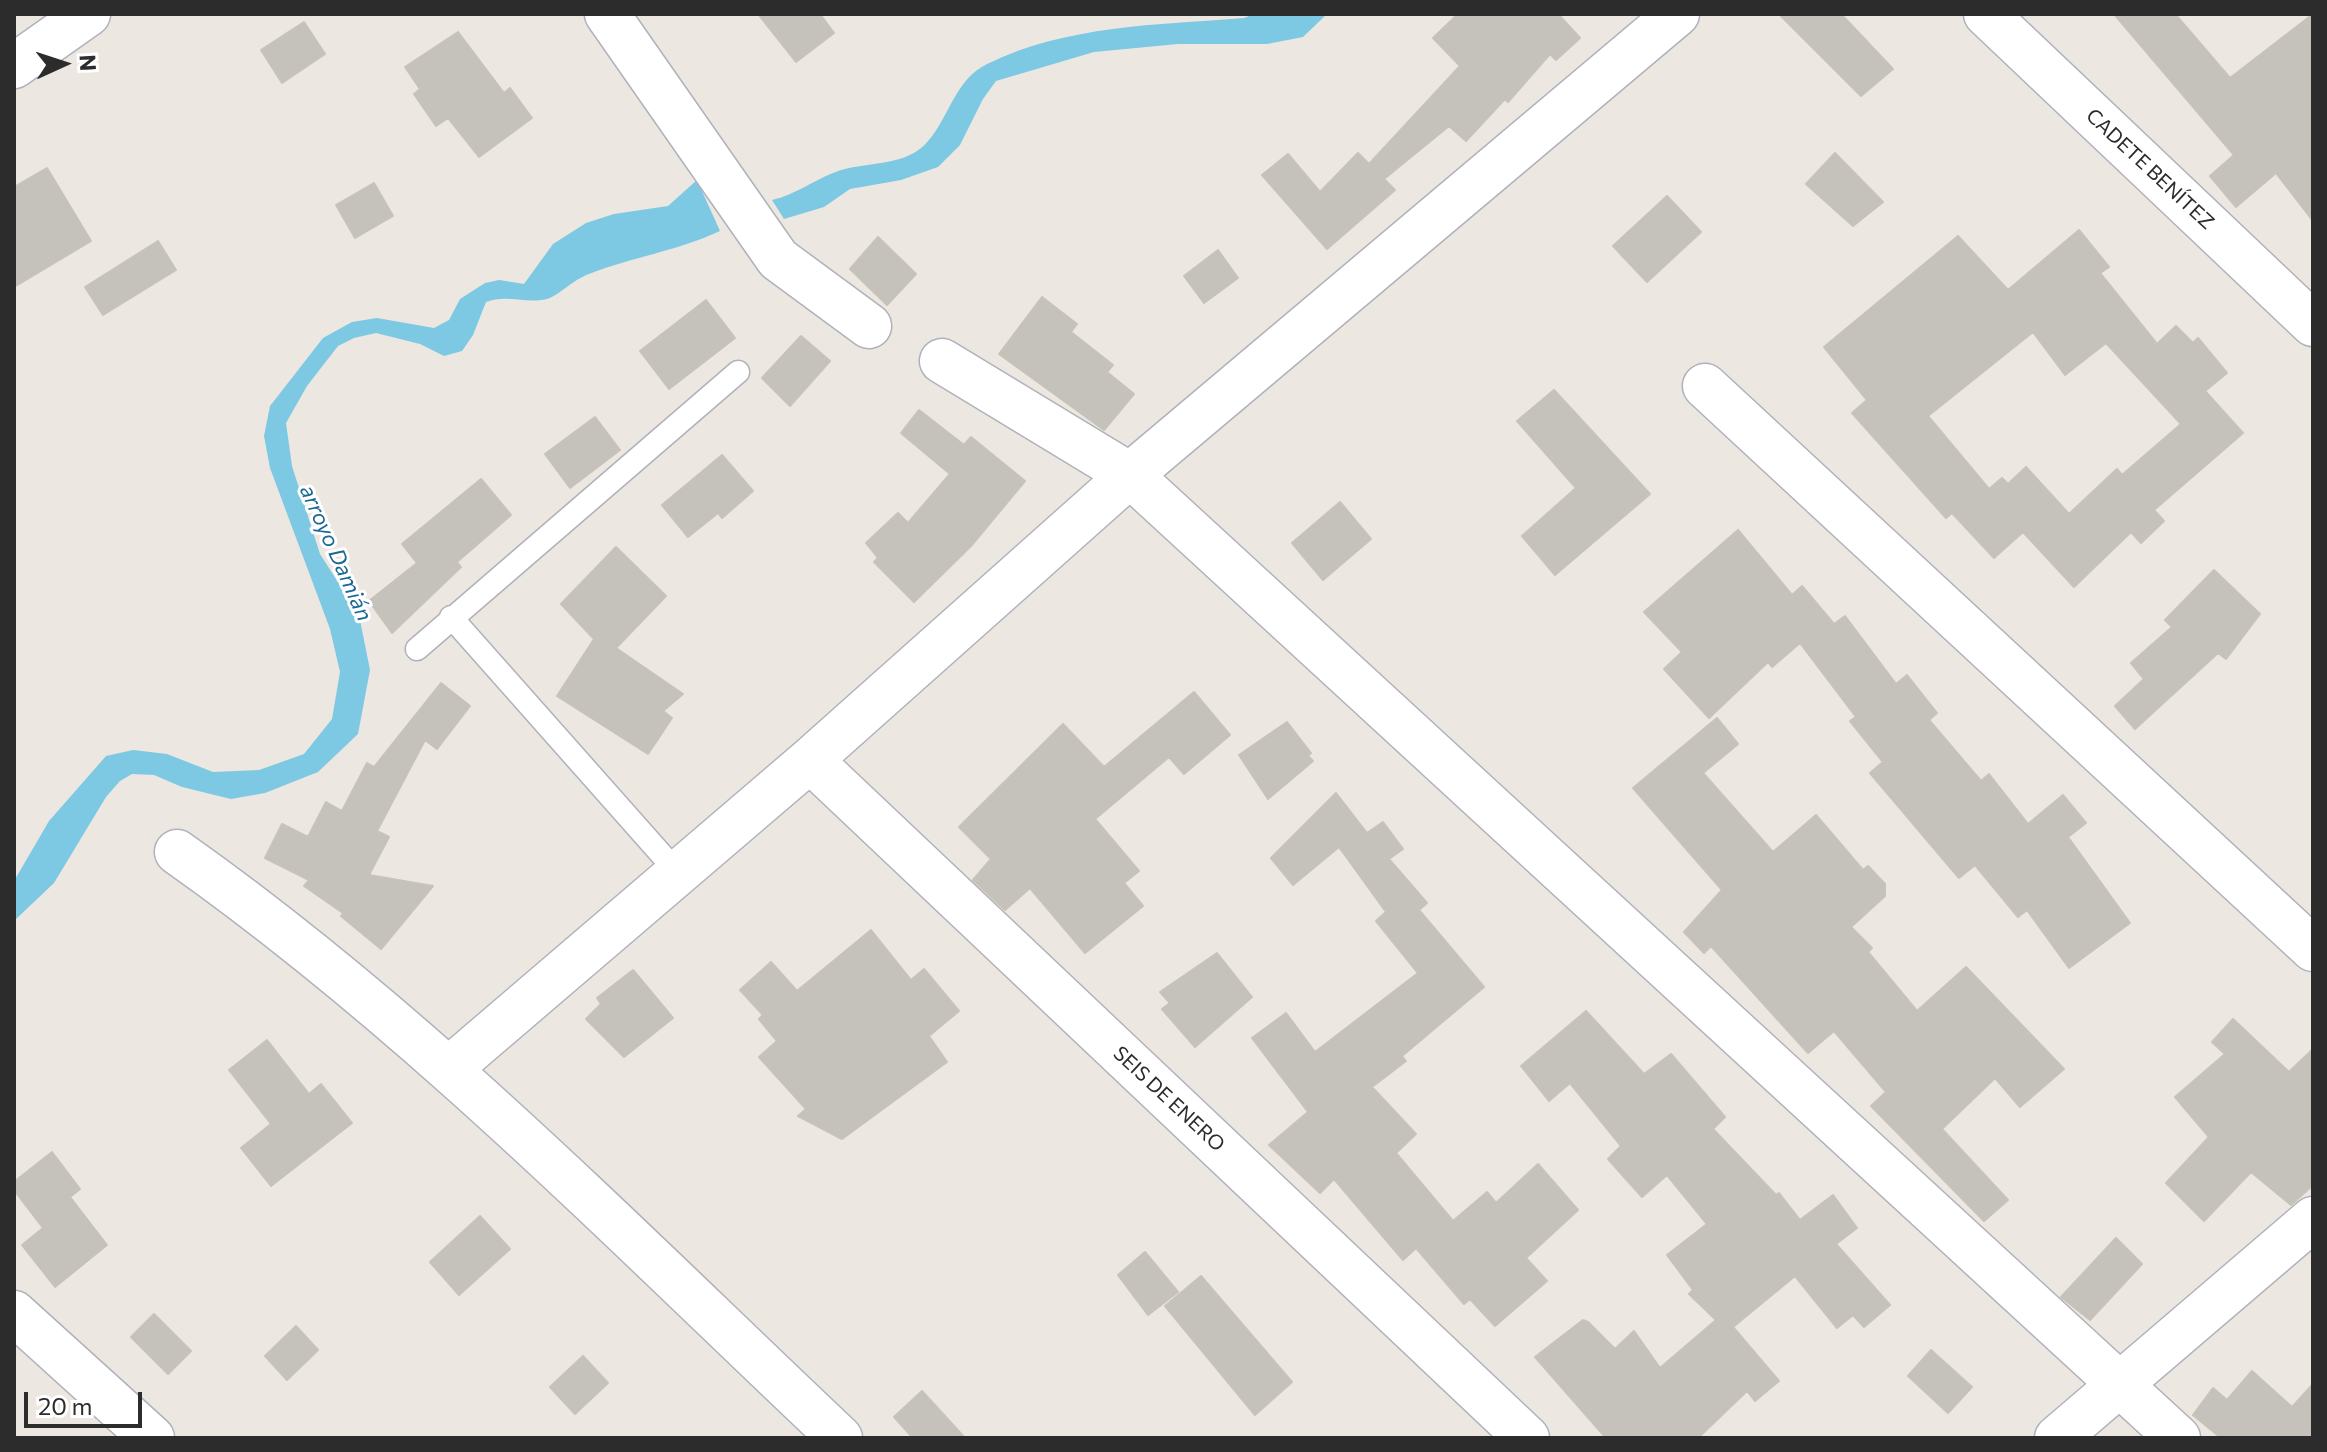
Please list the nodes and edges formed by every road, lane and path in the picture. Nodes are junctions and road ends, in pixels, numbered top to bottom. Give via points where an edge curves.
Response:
1 (88, 14) edge
2 (607, 14) edge
3 (1677, 14) edge
4 (1986, 14) edge
5 (14, 66) edge
6 (2313, 324) edge
7 (869, 326) dead end
8 (942, 361) dead end
9 (738, 372) dead end
10 (1705, 386) dead end
11 (1130, 475) junction
12 (451, 617) junction
13 (417, 649) dead end
14 (810, 760) junction
15 (177, 852) dead end
16 (677, 872) junction
17 (2313, 949) edge
18 (449, 1069) junction
19 (2313, 1219) edge
20 (14, 1313) edge
21 (2121, 1384) junction
22 (152, 1438) edge
23 (840, 1438) edge
24 (1527, 1438) edge
25 (2057, 1438) edge
26 (2178, 1438) edge

1 - 5 street
2 - 7 street via 778,259
3 - 11 street
4 - 6 street, CADETE BENÍTEZ
8 - 11 street
9 - 12 lane
10 - 17 street
11 - 14 street
11 - 21 street
12 - 13 lane
12 - 16 lane
14 - 16 street
14 - 24 street, SEIS DE ENERO
15 - 18 street via 258,909
16 - 18 street
18 - 23 street
19 - 21 street
20 - 22 street
21 - 25 street
21 - 26 street

